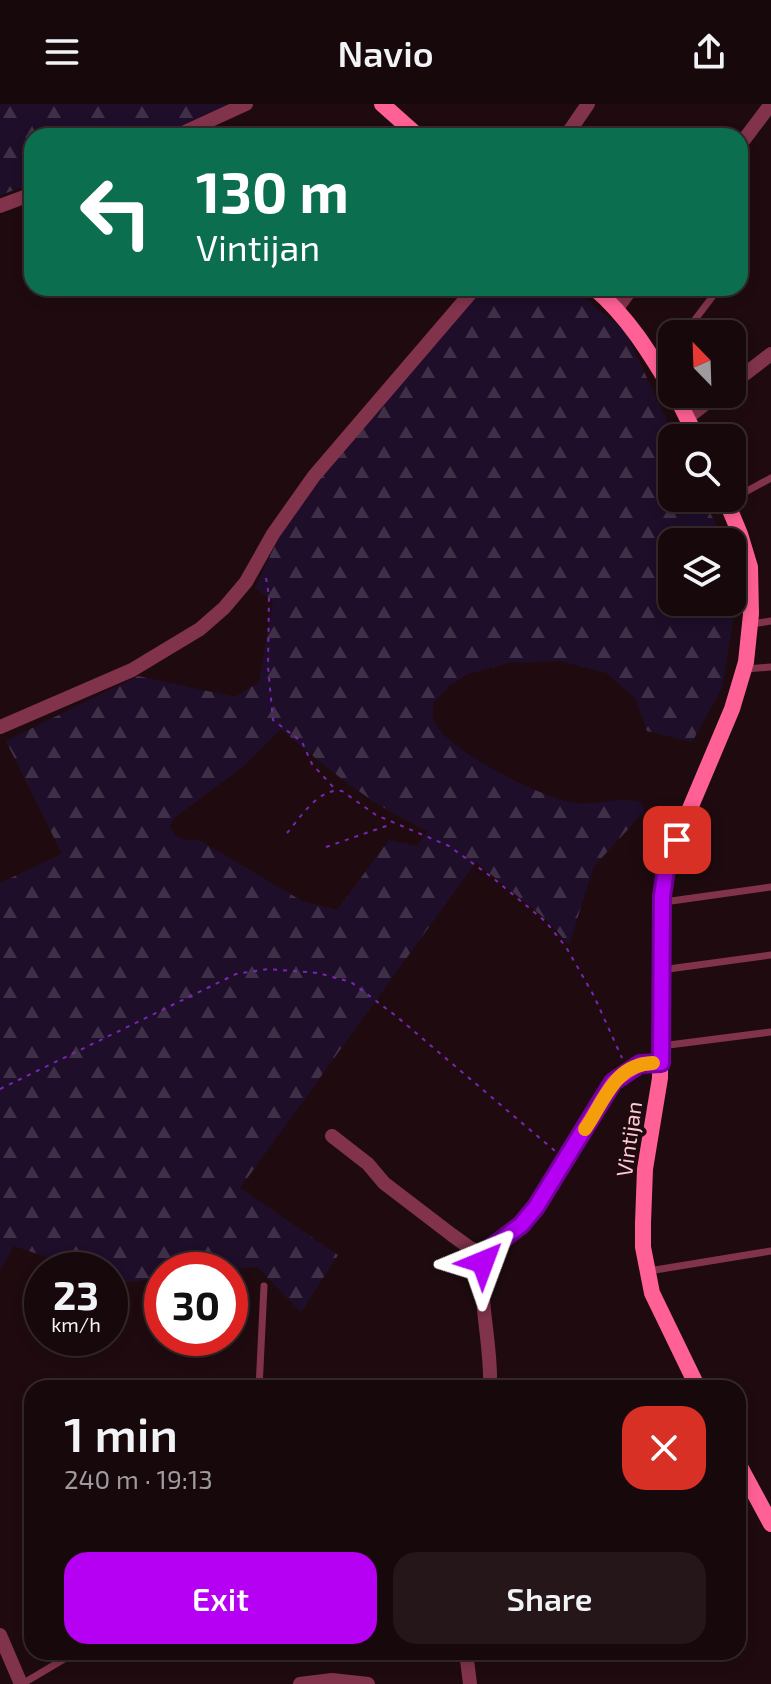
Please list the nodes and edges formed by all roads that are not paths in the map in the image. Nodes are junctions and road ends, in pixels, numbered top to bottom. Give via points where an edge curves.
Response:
1 (246, 104) edge
2 (588, 104) edge
3 (771, 104) edge
4 (388, 106) edge
5 (207, 128) edge
6 (410, 128) edge
7 (572, 128) edge
8 (748, 134) edge
9 (24, 197) edge
10 (0, 206) edge
11 (468, 296) edge
12 (603, 296) edge
13 (626, 296) edge
14 (713, 296) edge
15 (617, 308) junction
16 (695, 320) edge
17 (771, 354) edge
18 (658, 368) edge
19 (746, 373) edge
20 (682, 408) edge
21 (700, 408) edge
22 (687, 418) junction
23 (690, 424) edge
24 (771, 478) edge
25 (746, 490) edge
26 (730, 512) edge
27 (771, 621) edge
28 (750, 624) junction
29 (771, 667) edge
30 (744, 669) junction
31 (0, 727) edge
32 (771, 887) edge
33 (662, 902) junction
34 (771, 955) edge
35 (661, 970) junction
36 (771, 1032) edge
37 (661, 1046) junction
38 (661, 1063) junction
39 (332, 1136) dead end
40 (771, 1251) edge
41 (484, 1253) junction
42 (647, 1271) junction
43 (264, 1286) dead end
44 (259, 1380) edge
45 (490, 1380) edge
46 (694, 1380) edge
47 (746, 1478) edge
48 (771, 1524) edge
49 (0, 1635) edge
50 (62, 1660) edge
51 (467, 1660) edge
52 (22, 1684) edge
53 (300, 1684) edge
54 (368, 1684) edge
55 (470, 1684) edge

1 - 5 street
2 - 7 street
3 - 8 street
4 - 6 main road
9 - 10 street
11 - 31 street via 314,476 224,608 200,629 132,670
12 - 15 main road
13 - 15 street
14 - 16 lane
15 - 18 main road
17 - 19 street
20 - 22 main road
21 - 22 street
22 - 23 main road
24 - 25 lane
26 - 28 main road, Vintijan via 750,567
27 - 28 lane
28 - 30 main road, Vintijan
29 - 30 lane
30 - 33 main road, Vintijan via 667,863
32 - 33 lane
33 - 35 main road, Vintijan
34 - 35 lane
35 - 37 main road, Vintijan
36 - 37 lane
37 - 38 main road, Vintijan
38 - 41 street via 645,1063 613,1082 521,1225
38 - 42 main road, Vintijan via 645,1169
39 - 41 street via 384,1183 461,1242
40 - 42 lane
41 - 45 street via 481,1297
42 - 46 main road, Vintijan via 660,1314
43 - 44 lane
47 - 48 main road
49 - 52 street
50 - 52 lane
51 - 55 street
53 - 54 street

